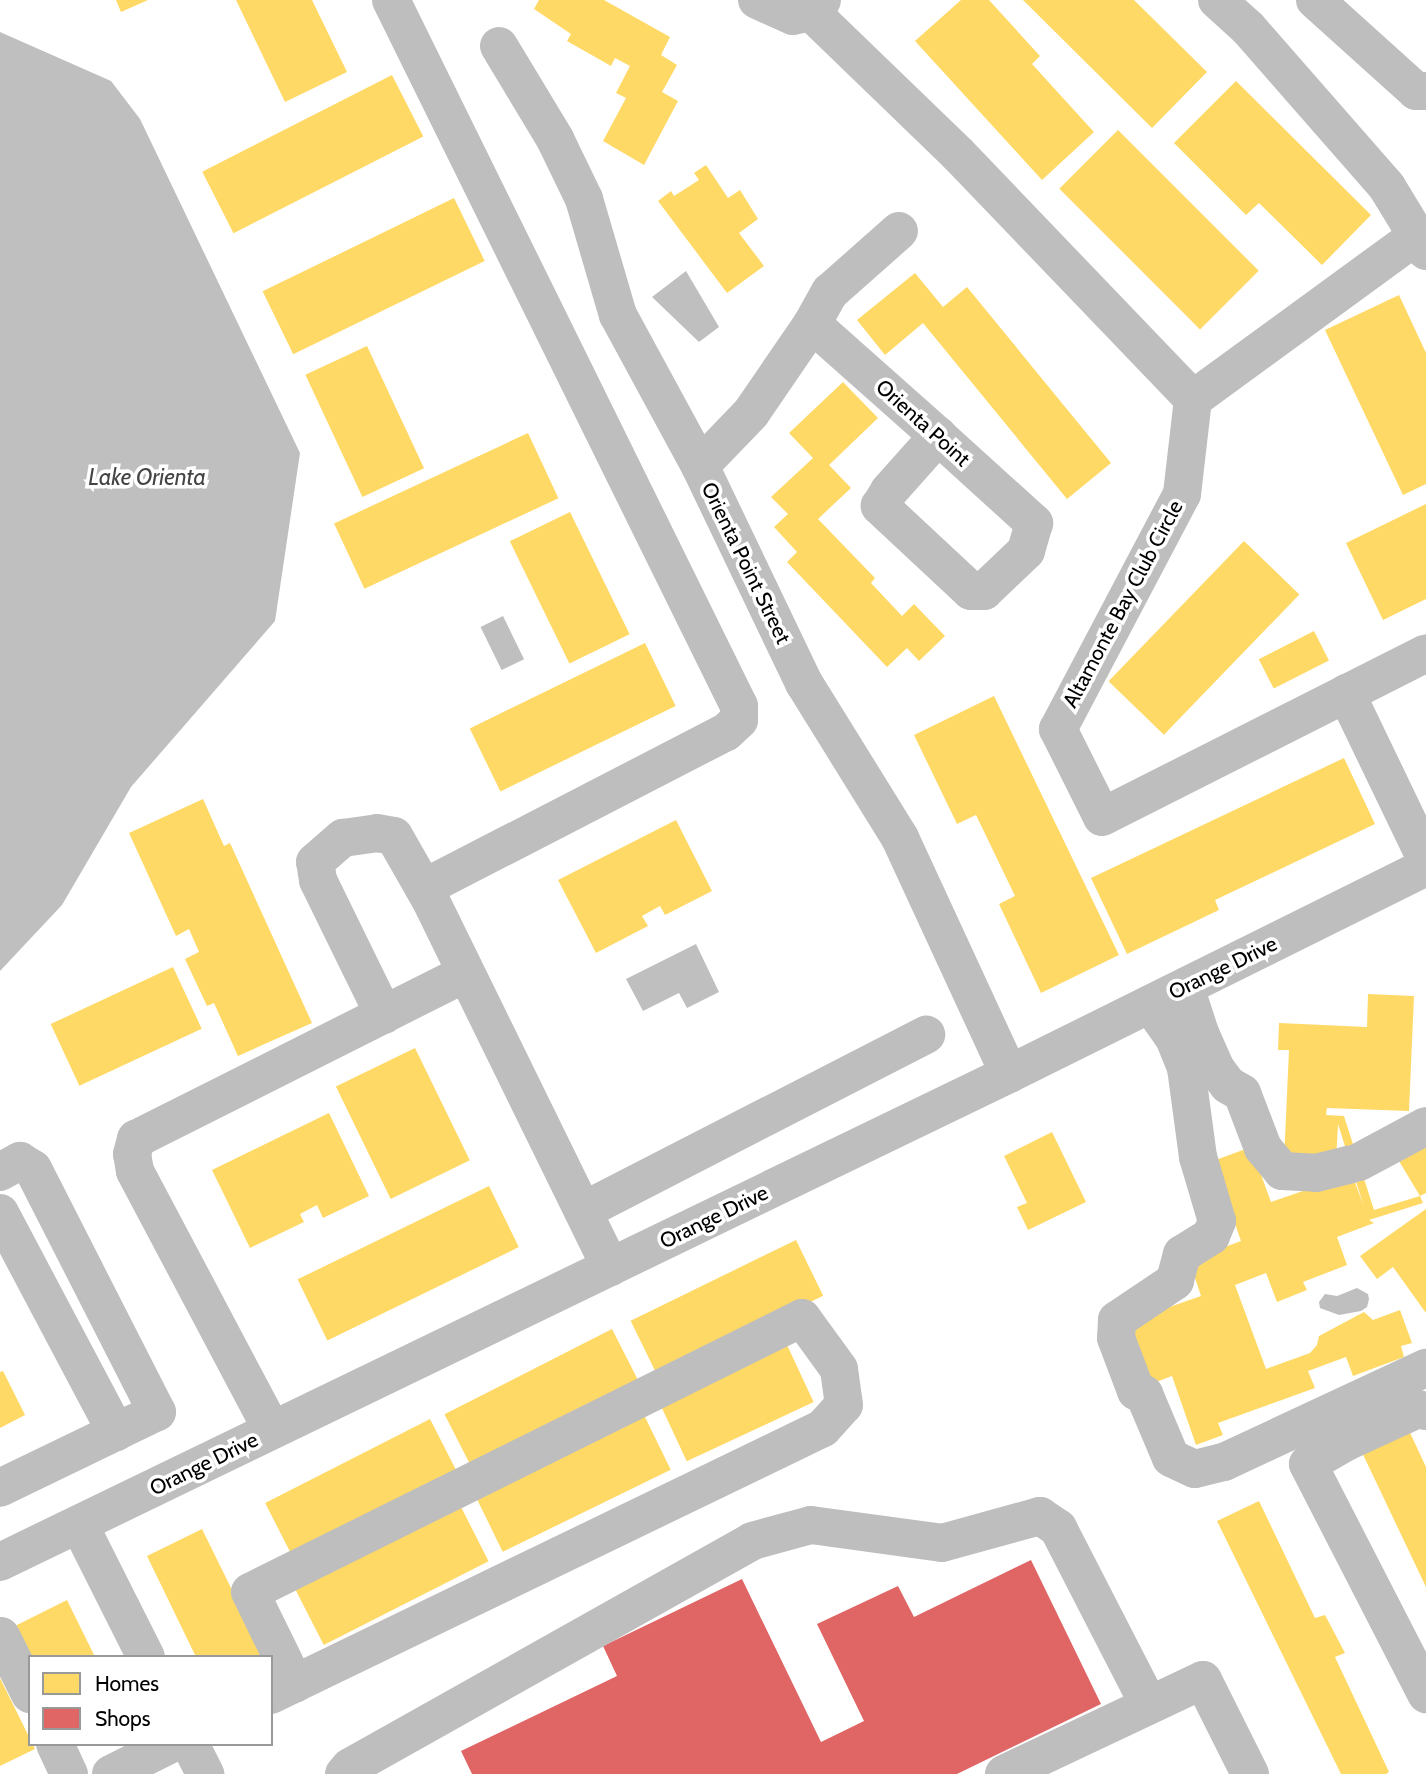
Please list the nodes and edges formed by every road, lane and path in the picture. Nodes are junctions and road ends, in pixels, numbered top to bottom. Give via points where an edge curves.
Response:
1 (391, 0) edge
2 (757, 0) edge
3 (1217, 0) edge
4 (1315, 1) edge
5 (817, 6) edge
6 (499, 46) dead end
7 (1426, 91) edge
8 (899, 231) dead end
9 (1422, 243) edge
10 (812, 324) junction
11 (1193, 398) junction
12 (937, 436) junction
13 (700, 466) junction
14 (1426, 653) edge
15 (1346, 693) junction
16 (1426, 859) edge
17 (1426, 867) edge
18 (424, 888) junction
19 (466, 973) junction
20 (1185, 987) junction
21 (1150, 1004) junction
22 (384, 1015) junction
23 (926, 1035) dead end
24 (1009, 1074) junction
25 (1242, 1093) junction
26 (1190, 1120) junction
27 (1426, 1126) edge
28 (0, 1172) edge
29 (583, 1210) junction
30 (0, 1213) edge
31 (610, 1267) junction
32 (1426, 1368) edge
33 (1426, 1411) edge
34 (272, 1430) junction
35 (116, 1432) junction
36 (0, 1488) edge
37 (79, 1524) junction
38 (0, 1562) edge
39 (1, 1636) edge
40 (145, 1655) edge
41 (271, 1655) edge
42 (273, 1660) edge
43 (283, 1689) edge
44 (28, 1690) edge
45 (1426, 1694) edge
46 (1149, 1705) junction
47 (56, 1746) edge
48 (167, 1746) edge
49 (191, 1746) edge
50 (69, 1774) edge
51 (111, 1774) edge
52 (205, 1774) edge
53 (344, 1774) edge
54 (1004, 1774) edge
55 (1250, 1774) edge

1 - 18 street via 739,706 739,720 726,732
2 - 5 street via 793,16
3 - 9 street via 1387,187
4 - 7 street via 1416,91
5 - 11 street
6 - 13 street, Orienta Point Street via 555,139 584,199 618,315
8 - 10 street via 830,292
9 - 11 street
10 - 12 street, Orienta Point
10 - 13 street via 751,413
11 - 15 street, Altamonte Bay Club Circle via 1182,494 1058,729 1102,817
12 - 12 street, Orienta Point via 1034,523 1026,551 984,591 971,592 880,506
13 - 24 street, Orienta Point Street via 804,683 900,838
14 - 15 street, Altamonte Bay Club Circle
15 - 16 street
17 - 20 street, Orange Drive
18 - 19 street
18 - 22 street via 394,836 377,833 343,838 315,862 318,880
19 - 22 street
19 - 29 street
20 - 21 street, Orange Drive
20 - 25 street via 1216,1069 1228,1085
21 - 24 street, Orange Drive
21 - 26 street via 1174,1038 1186,1068
22 - 34 street via 136,1139 132,1154 135,1171
23 - 29 street
24 - 31 street, Orange Drive
25 - 26 street via 1221,1109
25 - 27 street via 1263,1148 1282,1171 1316,1173 1355,1163
26 - 32 street via 1217,1221 1211,1236 1182,1254 1175,1281 1117,1320 1116,1338 1136,1391 1144,1394 1171,1458 1195,1469 1224,1462
28 - 35 street via 20,1161 33,1169 157,1407 157,1412
29 - 31 street
30 - 35 street
31 - 34 street, Orange Drive
33 - 45 street via 1418,1409 1308,1464
34 - 37 street, Orange Drive
35 - 36 street
37 - 38 street, Orange Drive
37 - 40 street
39 - 44 street
41 - 43 street via 250,1592 802,1318 839,1369 844,1405 823,1428
42 - 43 street
46 - 53 street via 1058,1528 1040,1516 942,1543 811,1525 752,1541
46 - 54 street
46 - 55 street via 1203,1680
47 - 50 street
48 - 51 street
49 - 52 street

